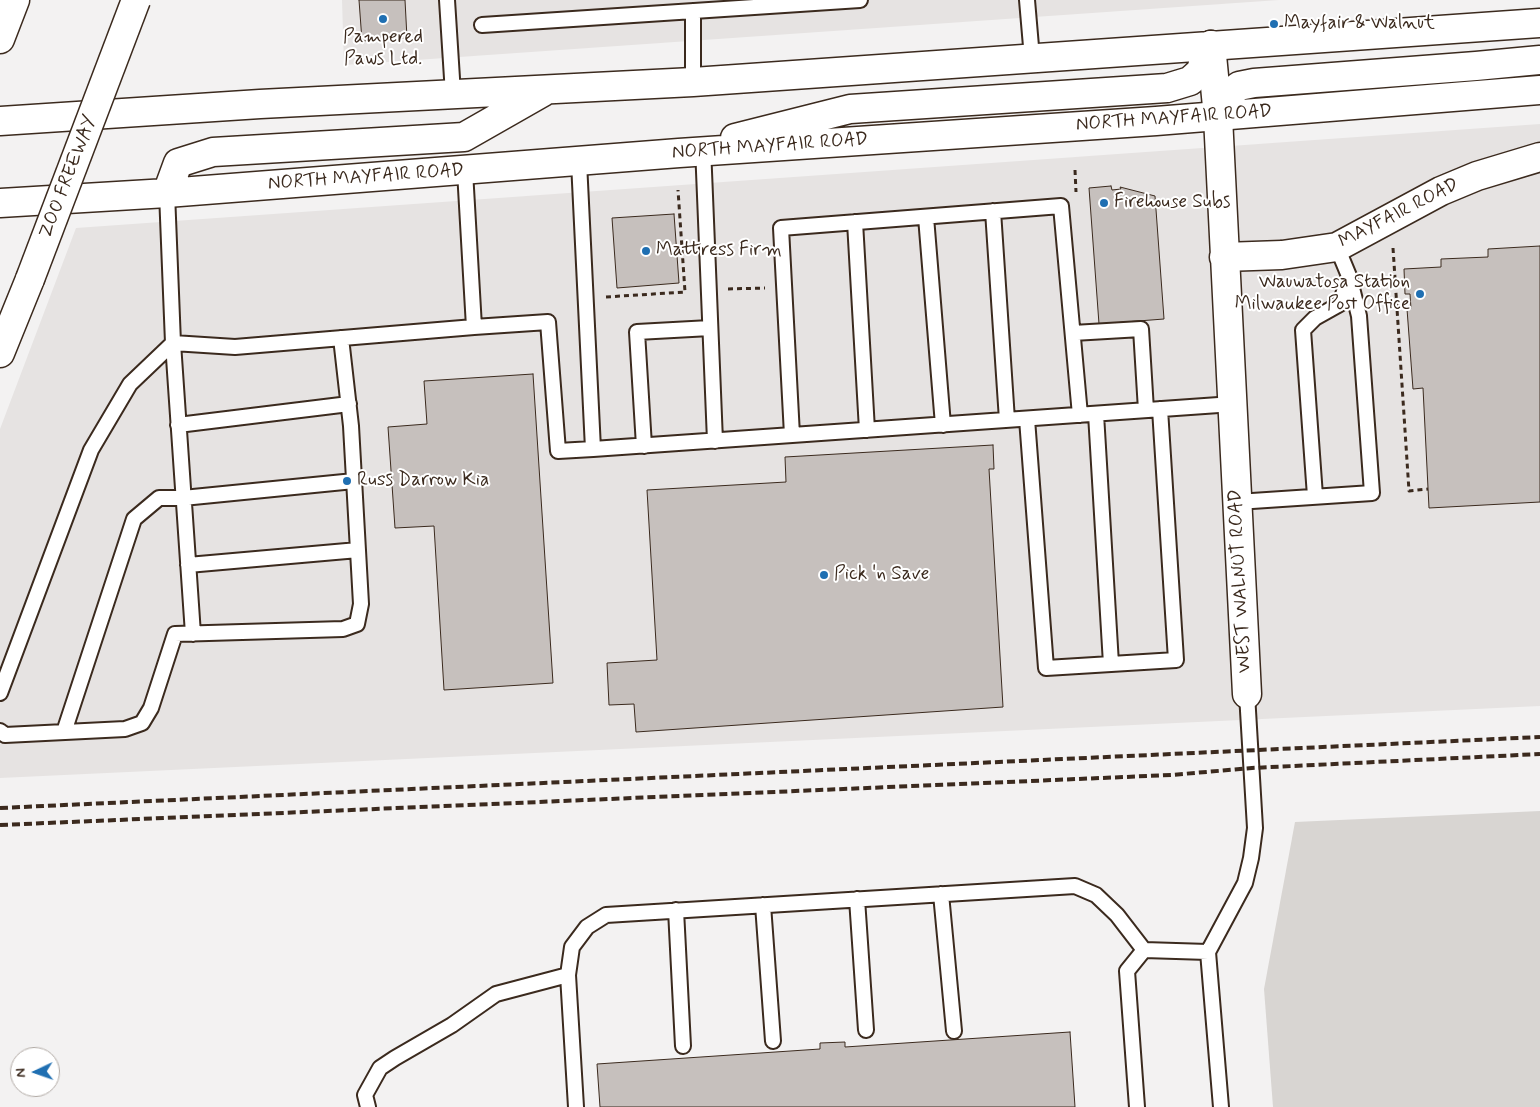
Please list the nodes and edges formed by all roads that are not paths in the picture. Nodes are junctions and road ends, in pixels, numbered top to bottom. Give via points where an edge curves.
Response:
1 (15, 0) edge
2 (136, 0) edge
3 (447, 0) edge
4 (860, 0) edge
5 (1027, 0) edge
6 (732, 4) edge
7 (692, 11) junction
8 (1540, 23) edge
9 (482, 25) dead end
10 (0, 39) edge
11 (1211, 45) junction
12 (1032, 58) junction
13 (1540, 60) edge
14 (693, 82) junction
15 (548, 89) junction
16 (1540, 90) edge
17 (453, 94) junction
18 (1218, 117) junction
19 (0, 121) edge
20 (695, 151) junction
21 (1540, 157) edge
22 (579, 162) junction
23 (465, 171) junction
24 (167, 193) junction
25 (0, 203) edge
26 (993, 211) junction
27 (926, 217) junction
28 (855, 222) junction
29 (1336, 247) junction
30 (1224, 257) junction
31 (1349, 276) junction
32 (474, 327) junction
33 (710, 328) junction
34 (1073, 333) junction
35 (341, 338) junction
36 (172, 343) junction
37 (0, 353) edge
38 (349, 404) junction
39 (1233, 404) junction
40 (1153, 410) junction
41 (1096, 414) junction
42 (1080, 415) junction
43 (1027, 419) junction
44 (1007, 420) junction
45 (178, 425) junction
46 (943, 425) junction
47 (866, 430) junction
48 (792, 435) junction
49 (715, 441) junction
50 (644, 446) junction
51 (593, 450) junction
52 (354, 481) junction
53 (1315, 496) junction
54 (183, 498) junction
55 (1237, 502) junction
56 (358, 550) junction
57 (188, 565) junction
58 (193, 634) junction
59 (1111, 664) junction
60 (0, 693) edge
61 (1246, 694) joint
62 (0, 731) edge
63 (64, 732) junction
64 (941, 894) junction
65 (857, 899) junction
66 (763, 905) junction
67 (676, 910) junction
68 (1144, 950) junction
69 (1208, 952) junction
70 (568, 974) junction
71 (866, 1030) dead end
72 (954, 1031) dead end
73 (773, 1041) dead end
74 (683, 1046) dead end
75 (368, 1107) edge
76 (576, 1107) edge
77 (1137, 1107) edge
78 (1221, 1107) edge

1 - 10 main road
2 - 37 main road, ZOO FREEWAY, bridge
3 - 17 lane
4 - 6 lane
5 - 12 lane
6 - 7 lane
7 - 9 lane
7 - 14 lane
8 - 11 main road
11 - 12 main road
11 - 18 main road, WEST WALNUT ROAD
11 - 20 main road via 1200,72 1190,81 1168,88 850,109 792,122
12 - 14 main road
13 - 18 main road via 1254,83 1239,86 1229,94
14 - 15 main road
15 - 17 main road
15 - 24 main road via 464,137 212,152 178,164
16 - 18 main road, NORTH MAYFAIR ROAD
17 - 19 main road
18 - 20 main road, NORTH MAYFAIR ROAD
18 - 30 main road, WEST WALNUT ROAD
20 - 22 main road, NORTH MAYFAIR ROAD
20 - 33 lane
21 - 29 main road, MAYFAIR ROAD via 1476,176 1441,191
22 - 23 main road, NORTH MAYFAIR ROAD
22 - 51 lane
23 - 24 main road, NORTH MAYFAIR ROAD
23 - 32 lane
24 - 25 main road, NORTH MAYFAIR ROAD
24 - 36 lane
26 - 27 lane
26 - 34 lane via 1061,206
26 - 44 lane
27 - 28 lane
27 - 46 lane
28 - 47 lane
28 - 48 lane via 781,228
29 - 30 main road, MAYFAIR ROAD via 1282,255
29 - 31 lane
30 - 39 main road, WEST WALNUT ROAD
31 - 53 lane via 1340,304 1315,318 1304,330
31 - 53 lane via 1359,316 1372,493
32 - 35 lane
32 - 51 lane via 548,322 558,451
33 - 49 lane
33 - 50 lane via 637,332
34 - 40 lane via 1140,329
34 - 42 lane
35 - 36 lane via 235,346
35 - 38 lane
36 - 45 lane
36 - 60 lane via 130,384 91,450
38 - 45 lane
38 - 52 lane
39 - 40 lane
39 - 55 main road, WEST WALNUT ROAD
40 - 41 lane
40 - 59 lane via 1176,660
41 - 42 lane
41 - 59 lane
42 - 43 lane
43 - 44 lane
43 - 59 lane via 1046,668
44 - 46 lane
45 - 54 lane
46 - 47 lane
47 - 48 lane
48 - 49 lane
49 - 50 lane
50 - 51 lane
52 - 54 lane
52 - 56 lane
53 - 55 lane
54 - 57 lane
54 - 63 lane via 159,498 134,519
55 - 61 main road, WEST WALNUT ROAD
56 - 57 lane
56 - 58 lane via 361,604 357,624 343,629
57 - 58 lane
58 - 63 lane via 175,634 151,708 142,723 126,730
61 - 69 lane, WEST WALNUT ROAD via 1255,828 1251,858 1245,883
62 - 63 lane via 5,735
64 - 65 lane
64 - 68 lane via 1076,886 1096,895 1117,915
64 - 72 lane
65 - 66 lane
65 - 71 lane
66 - 67 lane
66 - 73 lane
67 - 70 lane via 606,915 587,927 572,947
67 - 74 lane
68 - 69 lane
68 - 77 lane via 1127,971
69 - 78 lane
70 - 75 lane via 496,994 452,1025 395,1058 380,1068 365,1095
70 - 76 lane

